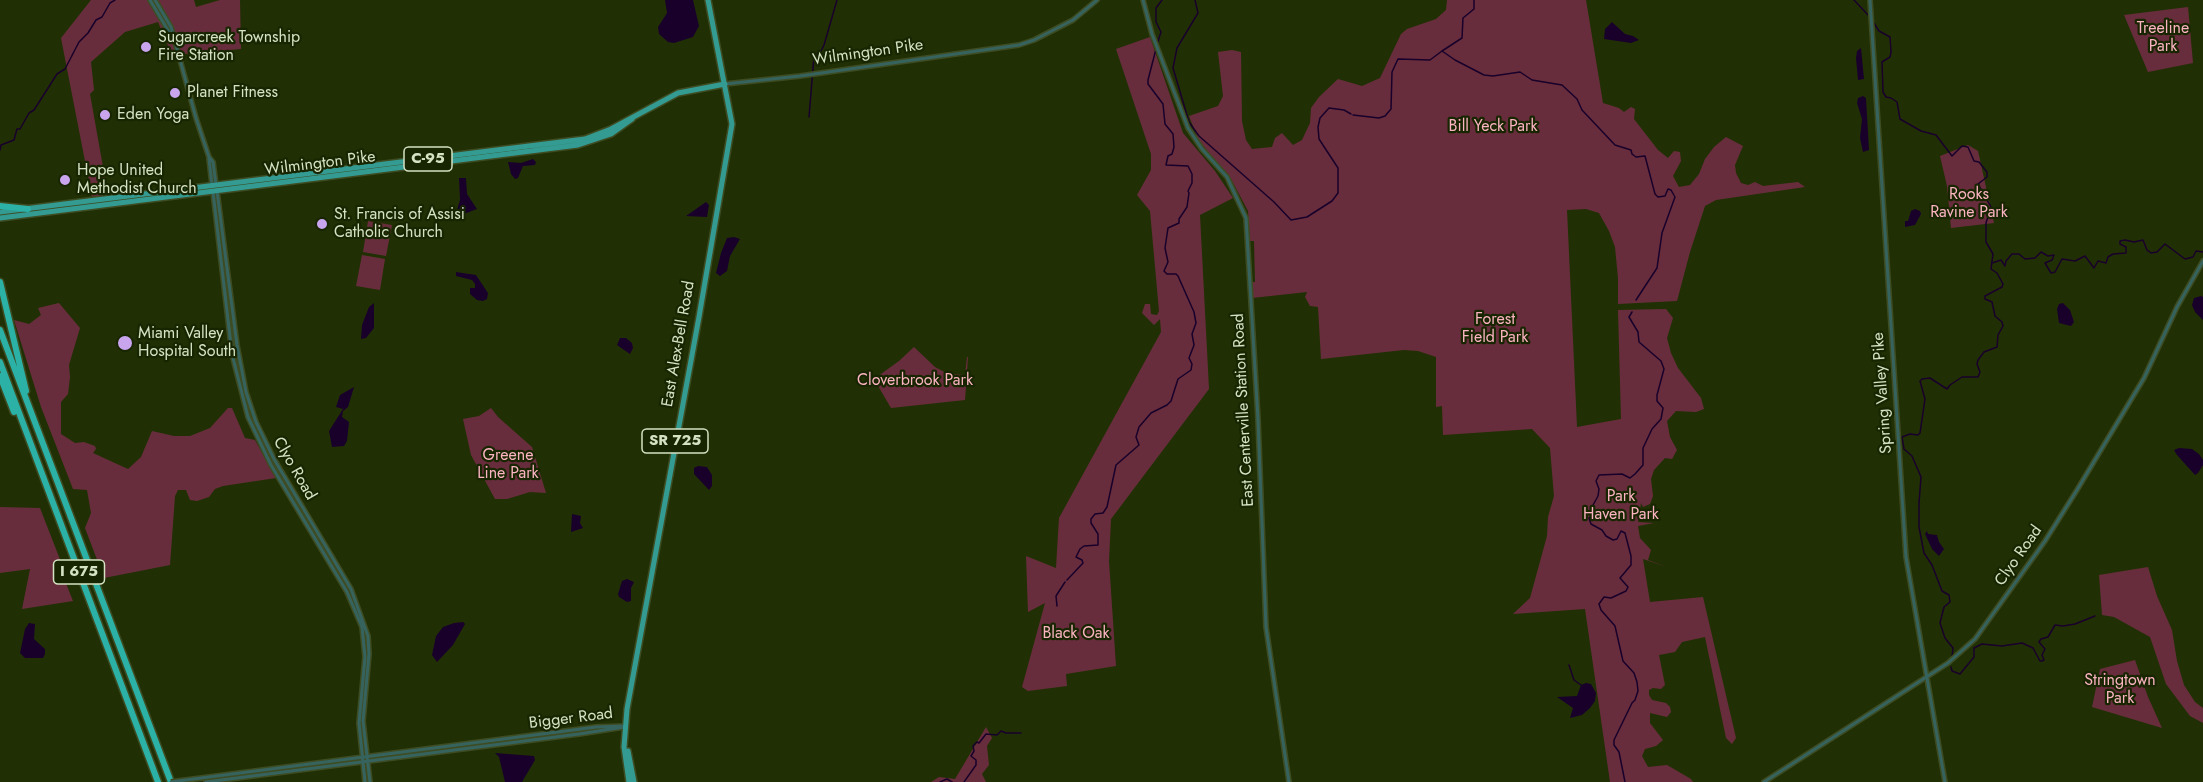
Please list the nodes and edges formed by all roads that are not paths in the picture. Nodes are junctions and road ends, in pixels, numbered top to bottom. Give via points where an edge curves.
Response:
1 (150, 0) edge
2 (155, 0) edge
3 (708, 0) edge
4 (1097, 0) edge
5 (1143, 0) edge
6 (1870, 0) edge
7 (172, 33) junction
8 (725, 84) junction
9 (635, 116) junction
10 (215, 188) junction
11 (0, 206) edge
12 (28, 208) junction
13 (0, 212) edge
14 (0, 218) edge
15 (2203, 261) edge
16 (0, 282) edge
17 (0, 330) edge
18 (0, 362) edge
19 (0, 376) edge
20 (38, 432) junction
21 (38, 464) junction
22 (1927, 676) junction
23 (625, 726) junction
24 (365, 759) junction
25 (159, 782) edge
26 (175, 782) edge
27 (206, 782) edge
28 (365, 782) edge
29 (370, 782) edge
30 (632, 782) edge
31 (1289, 782) edge
32 (1764, 782) edge
33 (1945, 782) edge

1 - 7 street, Clyo Road
2 - 7 street, Clyo Road
3 - 8 main road, SR 725
4 - 8 street, Wilmington Pike via 1073,20 1025,44
5 - 31 street, East Centerville Station Road via 1191,134 1227,177 1246,218 1266,627
6 - 22 street, Spring Valley Pike via 1906,557
7 - 10 street, Clyo Road via 213,162
8 - 9 main road, Wilmington Pike / C-95 via 678,93
8 - 23 main road, East Alex-Bell Road / SR 725 via 732,124
9 - 10 main road, Wilmington Pike / C-95 via 585,139
9 - 10 main road, Wilmington Pike / C-95 via 596,140 545,149
10 - 12 main road, Wilmington Pike / C-95
10 - 14 main road, Wilmington Pike
10 - 24 street, Clyo Road via 237,345 256,422 351,590 368,636
10 - 24 street, Clyo Road via 232,354 248,417 271,465 347,592 362,627 359,723
11 - 12 highway
12 - 13 main road, Wilmington Pike
15 - 22 street, Clyo Road via 2144,378 2044,541 1975,639
16 - 20 highway
17 - 20 highway, I 675
18 - 21 highway, I 675
19 - 21 highway
20 - 26 highway, I 675
21 - 25 highway, I 675
22 - 32 street, Clyo Road
22 - 33 street, Spring Valley Pike
23 - 24 street, Bigger Road
23 - 30 main road, East Alex-Bell Road / SR 725
24 - 26 street, Bigger Road
24 - 27 street, Bigger Road
24 - 28 street, Clyo Road
24 - 29 street, Clyo Road

